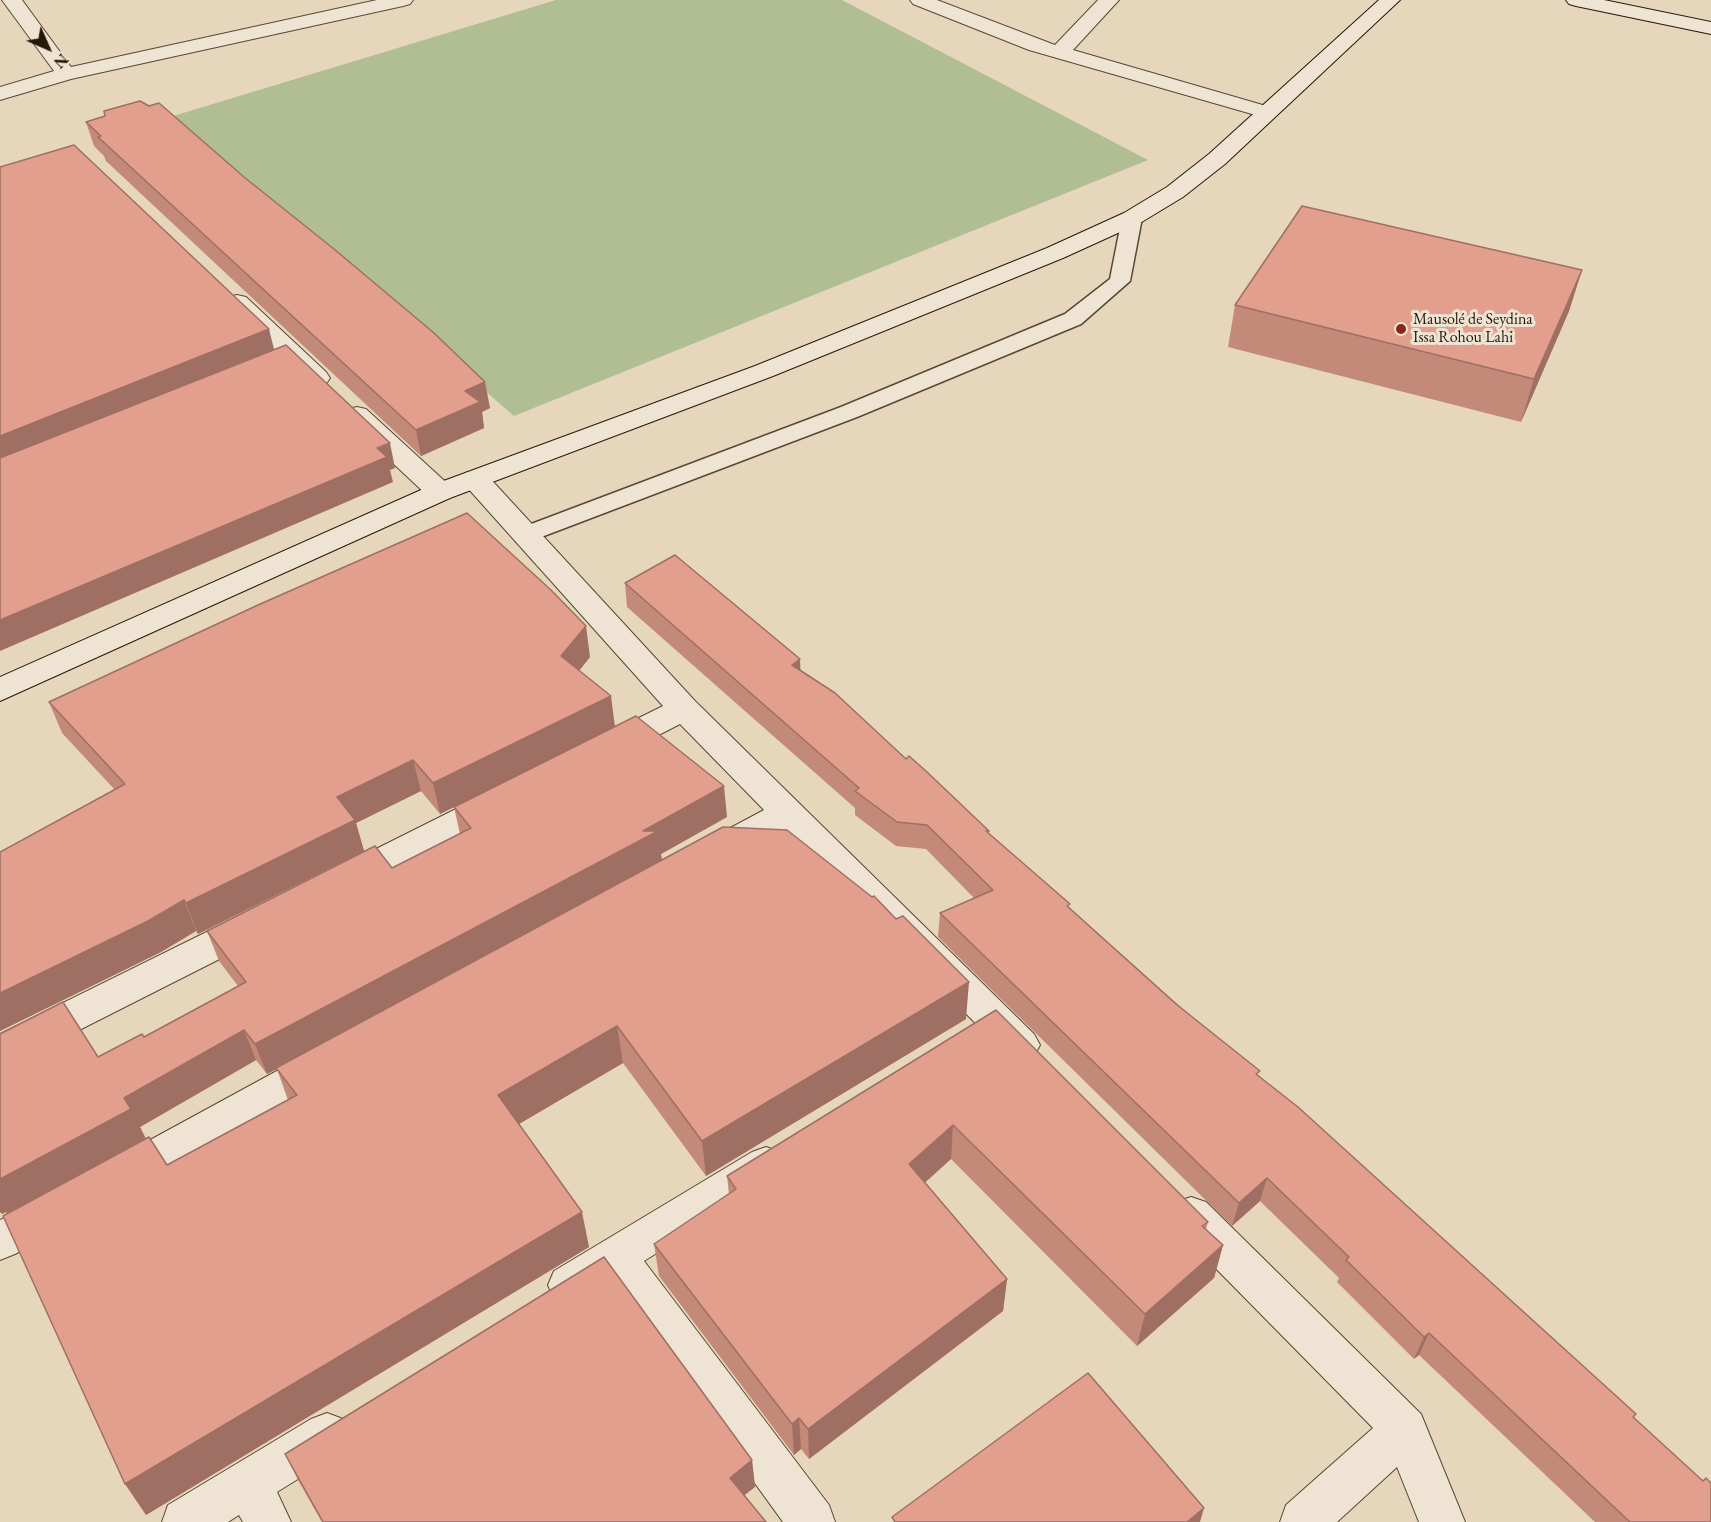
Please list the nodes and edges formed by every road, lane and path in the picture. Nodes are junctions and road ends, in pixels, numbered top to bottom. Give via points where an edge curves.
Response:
1 (12, 0) edge
2 (403, 0) edge
3 (920, 0) edge
4 (1108, 0) edge
5 (1390, 0) edge
6 (1576, 0) edge
7 (1621, 4) edge
8 (1711, 28) edge
9 (1060, 52) junction
10 (66, 74) junction
11 (0, 94) edge
12 (1266, 112) junction
13 (1132, 218) junction
14 (219, 285) edge
15 (475, 479) junction
16 (440, 492) junction
17 (527, 534) junction
18 (0, 690) edge
19 (684, 709) junction
20 (578, 763) edge
21 (524, 789) edge
22 (788, 812) junction
23 (693, 863) edge
24 (321, 891) edge
25 (278, 913) edge
26 (0, 1052) edge
27 (346, 1052) edge
28 (1047, 1071) edge
29 (796, 1145) edge
30 (1164, 1187) edge
31 (0, 1241) edge
32 (615, 1256) junction
33 (534, 1307) edge
34 (360, 1414) edge
35 (1405, 1429) junction
36 (258, 1503) edge
37 (184, 1522) edge
38 (812, 1522) edge
39 (1303, 1522) edge
40 (1442, 1522) edge

1 - 10 street
2 - 10 street
3 - 9 street via 1019,41
4 - 9 street
5 - 12 street
6 - 7 street
7 - 8 street
9 - 12 street
10 - 11 street
12 - 13 street via 1217,159 1175,192
13 - 15 street via 764,371
13 - 17 lane via 1120,281 1073,319 849,412
14 - 16 street via 284,361
15 - 16 street
15 - 17 street
16 - 18 street
17 - 19 street
19 - 20 street
19 - 22 street
21 - 24 street
22 - 23 street
22 - 28 street via 982,1030
25 - 26 street
27 - 31 street
29 - 32 street
30 - 35 street
32 - 33 street
32 - 38 street
34 - 36 street
35 - 39 street
35 - 40 street
36 - 37 street

